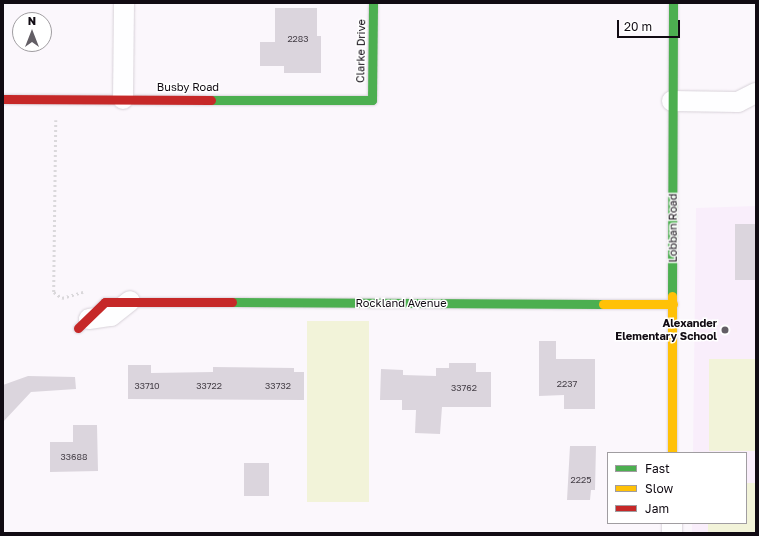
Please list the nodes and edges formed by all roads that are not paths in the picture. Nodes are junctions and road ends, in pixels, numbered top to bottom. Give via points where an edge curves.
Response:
1 (124, 3) edge
2 (373, 3) edge
3 (673, 3) edge
4 (756, 93) edge
5 (3, 99) edge
6 (123, 99) junction
7 (372, 100) joint
8 (672, 101) junction
9 (130, 301) joint
10 (673, 304) junction
11 (84, 324) dead end
12 (672, 452) edge

1 - 6 street
2 - 7 street, Clarke Drive
3 - 8 street, Lobban Road
4 - 8 street via 738,102
5 - 6 street, Busby Road
6 - 7 street, Busby Road
8 - 10 street, Lobban Road
9 - 10 street, Rockland Avenue
9 - 11 street, Rockland Avenue via 111,316
10 - 12 street, Lobban Road

